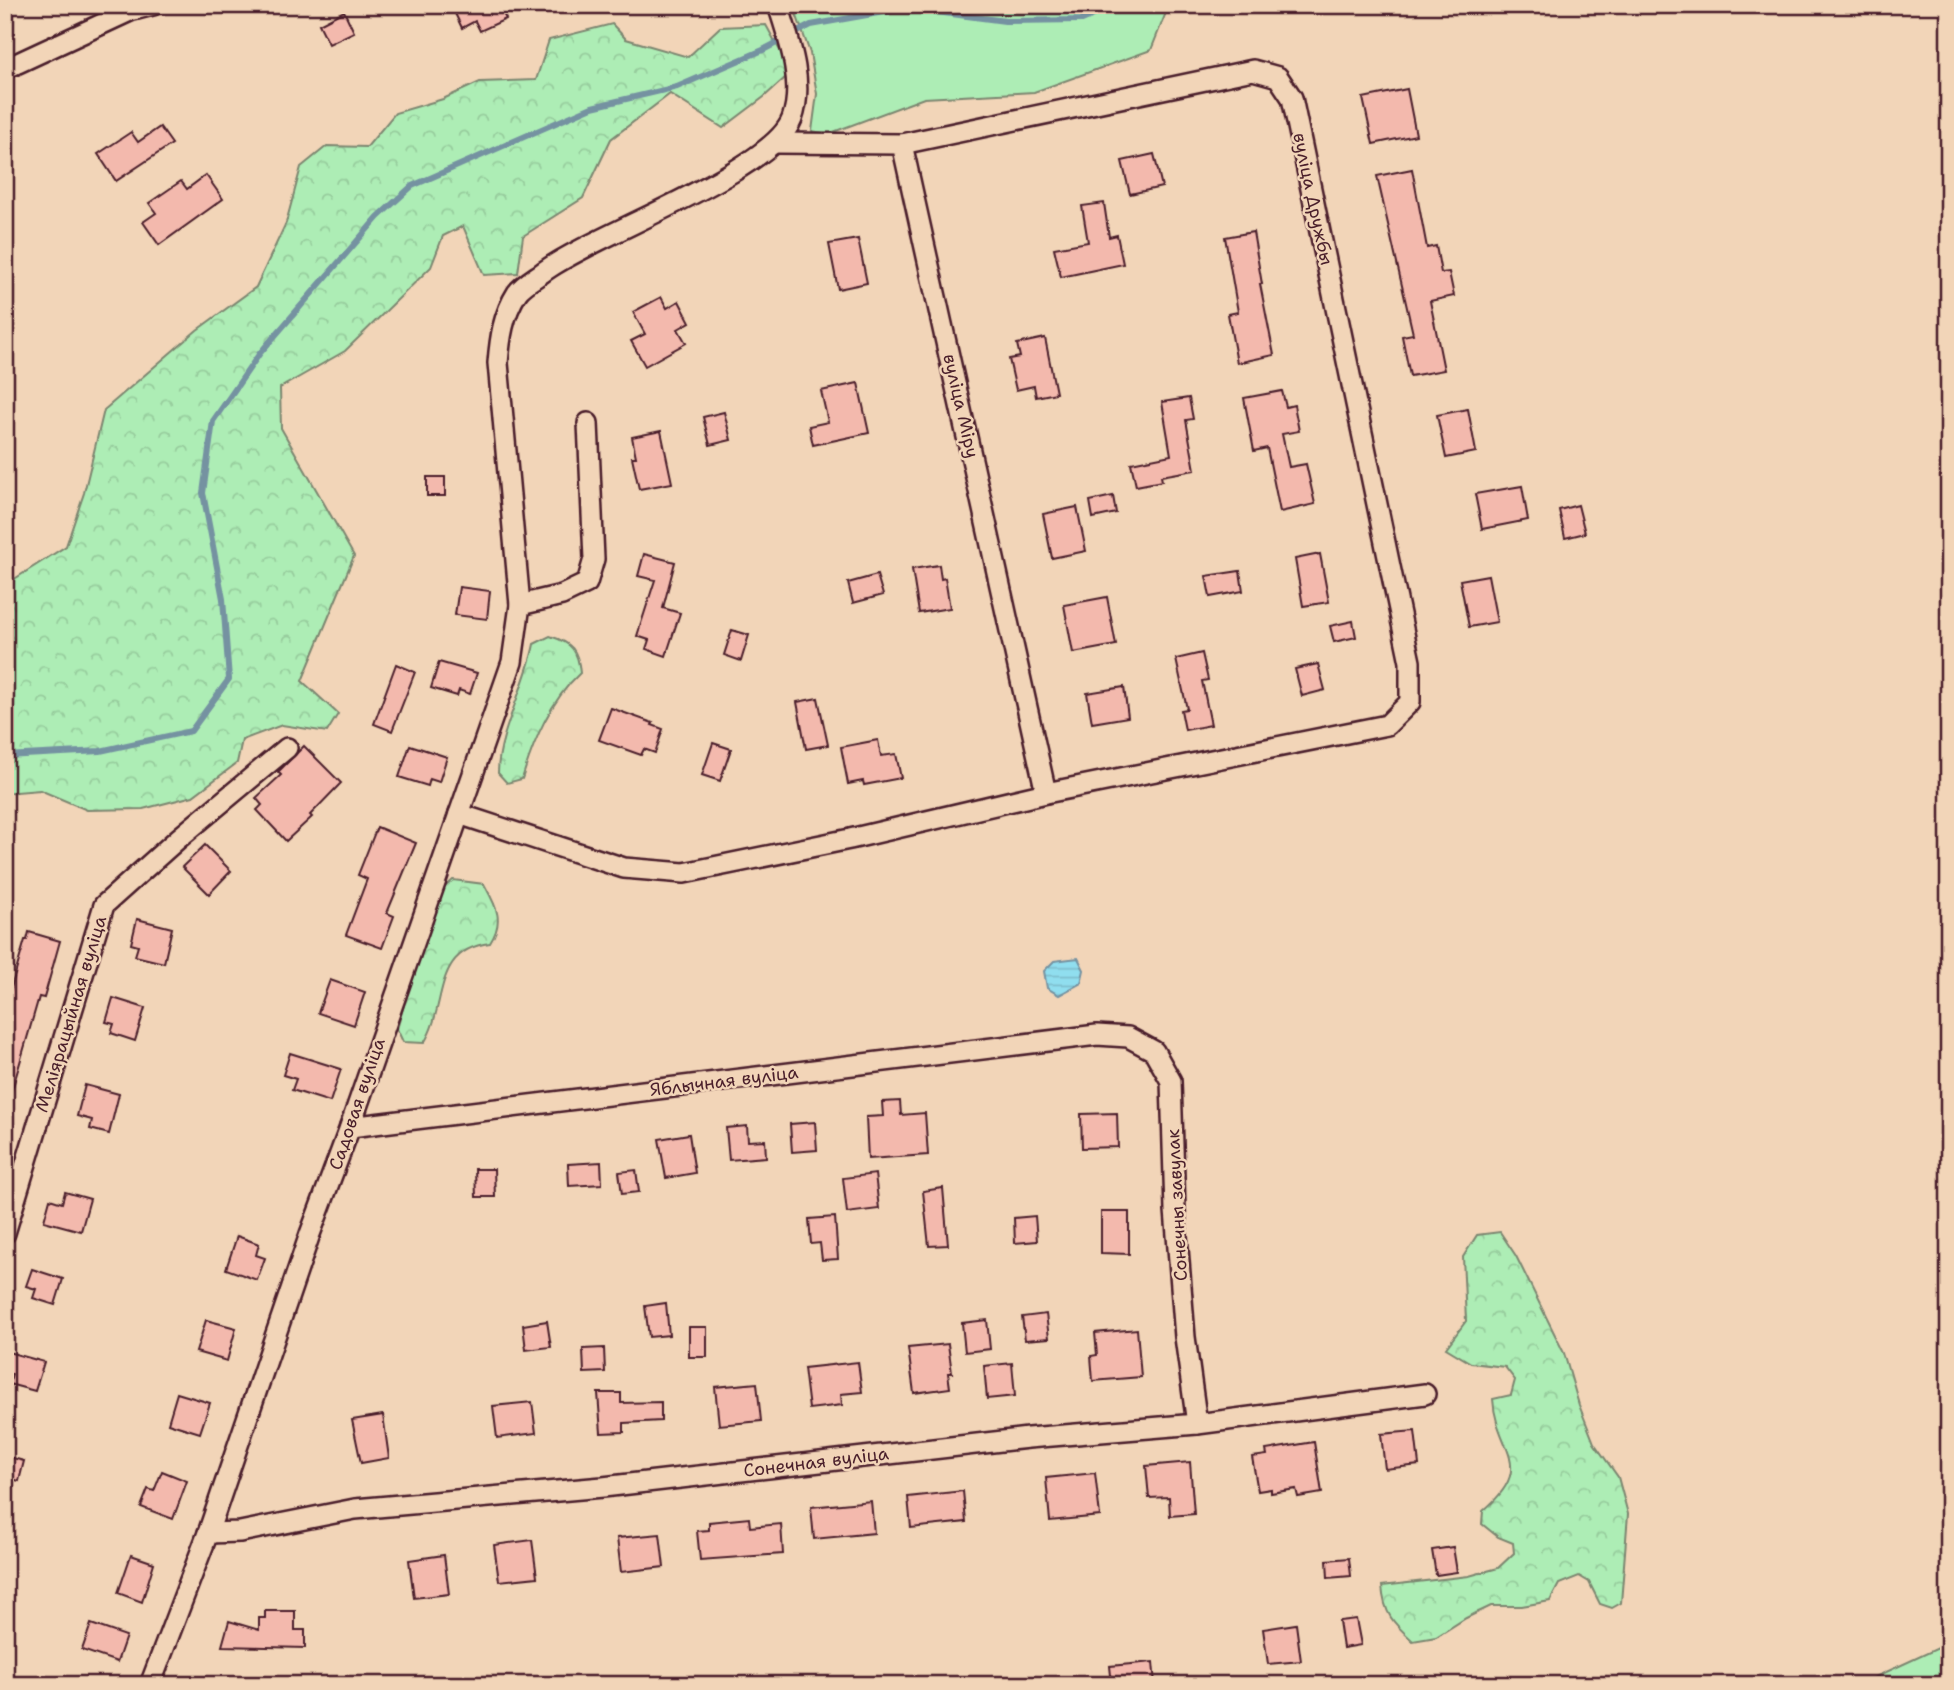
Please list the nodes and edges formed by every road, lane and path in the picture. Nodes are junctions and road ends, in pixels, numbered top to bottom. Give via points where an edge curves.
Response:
1 (153, 5) edge
2 (778, 5) edge
3 (5, 69) edge
4 (775, 143) junction
5 (902, 144) junction
6 (588, 423) dead end
7 (520, 605) junction
8 (287, 748) dead end
9 (1046, 793) junction
10 (459, 814) junction
11 (1097, 1035) joint
12 (350, 1127) junction
13 (5, 1233) edge
14 (1425, 1394) dead end
15 (1197, 1424) junction
16 (208, 1533) junction
17 (150, 1685) edge

1 - 3 street
2 - 4 street via 797,92 792,120
4 - 5 street
4 - 7 street, Садовая вуліца via 743,168 565,257 518,290 500,329 498,363
5 - 9 street, вуліца Міру
5 - 9 street, вуліца Дружбы via 1253,70 1278,77 1292,98 1410,662 1410,702 1387,725
6 - 7 street via 594,559 587,583 562,595
7 - 10 street, Садовая вуліца via 512,662
8 - 13 street, Меліярацыйная вуліца via 104,905
9 - 10 street via 684,873 624,868
10 - 12 street, Садовая вуліца
11 - 12 street, Яблычная вуліца
11 - 15 street, Сонечны завулак via 1128,1037 1154,1051 1171,1081 1175,1210
12 - 16 street, Садовая вуліца
14 - 15 street, Сонечная вуліца
15 - 16 street, Сонечная вуліца via 382,1507 240,1532
16 - 17 street, Садовая вуліца

